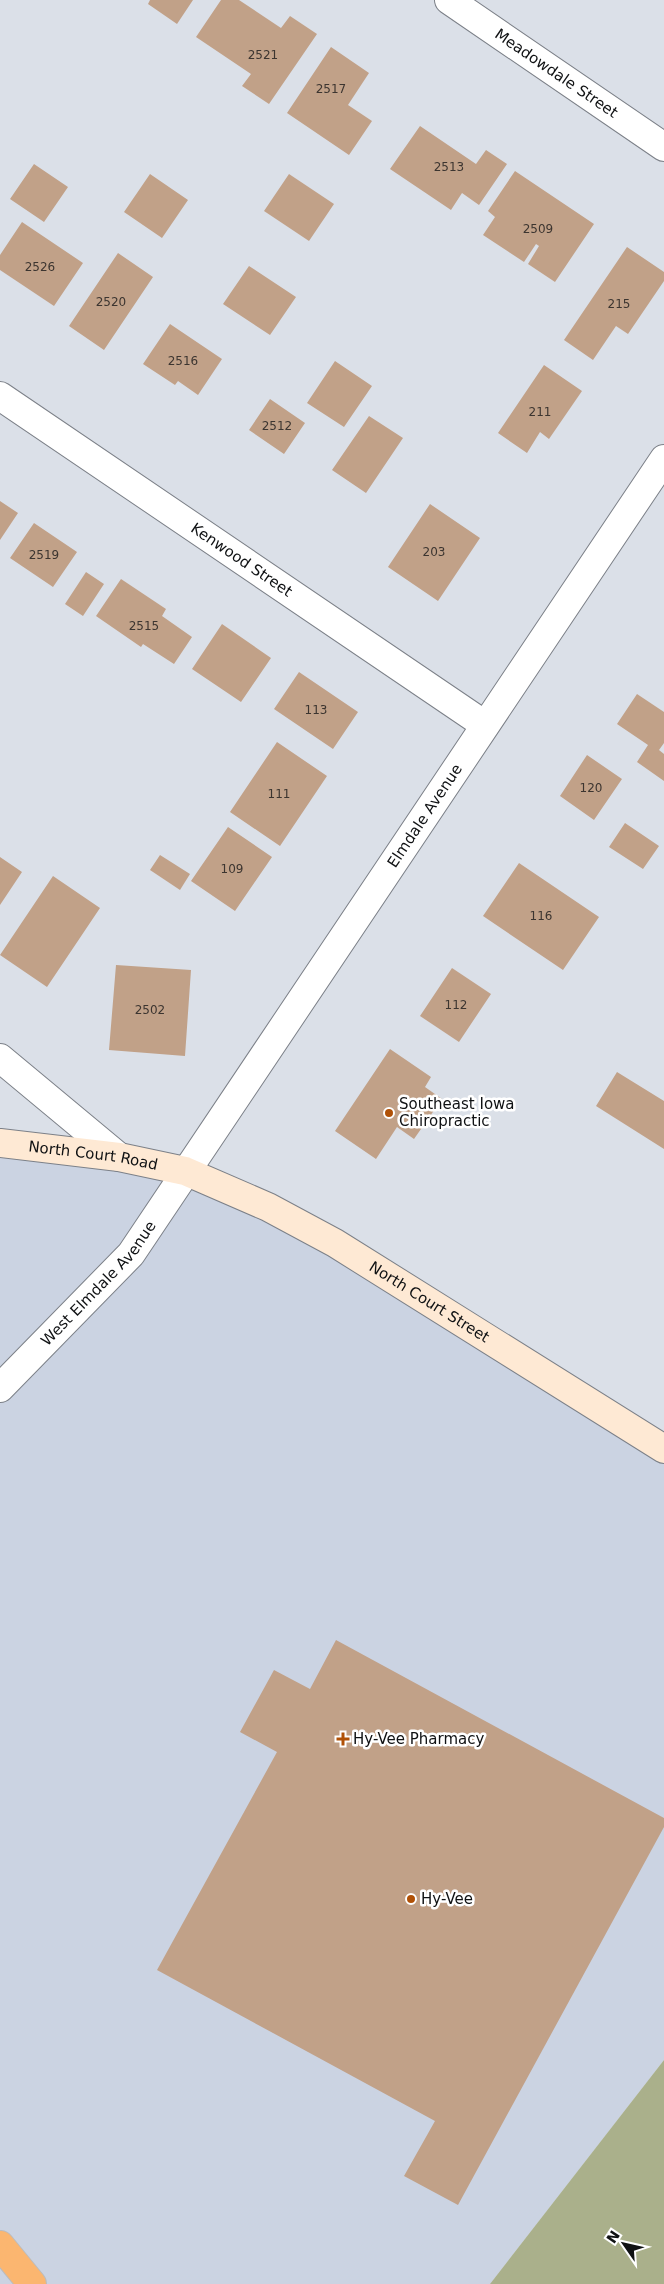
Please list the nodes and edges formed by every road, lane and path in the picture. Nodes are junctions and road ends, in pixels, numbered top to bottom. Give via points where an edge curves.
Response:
1 (449, 0) edge
2 (664, 146) edge
3 (0, 396) edge
4 (664, 459) edge
5 (485, 725) junction
6 (0, 1058) edge
7 (0, 1143) edge
8 (119, 1156) junction
9 (185, 1172) junction
10 (0, 1388) edge
11 (664, 1449) edge
12 (0, 2245) edge
13 (32, 2284) edge

1 - 2 street, Meadowdale Street
3 - 5 street, Kenwood Street
4 - 5 street, Elmdale Avenue
5 - 9 street, Elmdale Avenue
6 - 8 street
7 - 8 main road, North Court Road
8 - 9 main road, North Court Road
9 - 10 street, West Elmdale Avenue via 131,1254
9 - 11 main road, North Court Street via 268,1208 335,1244
12 - 13 highway

